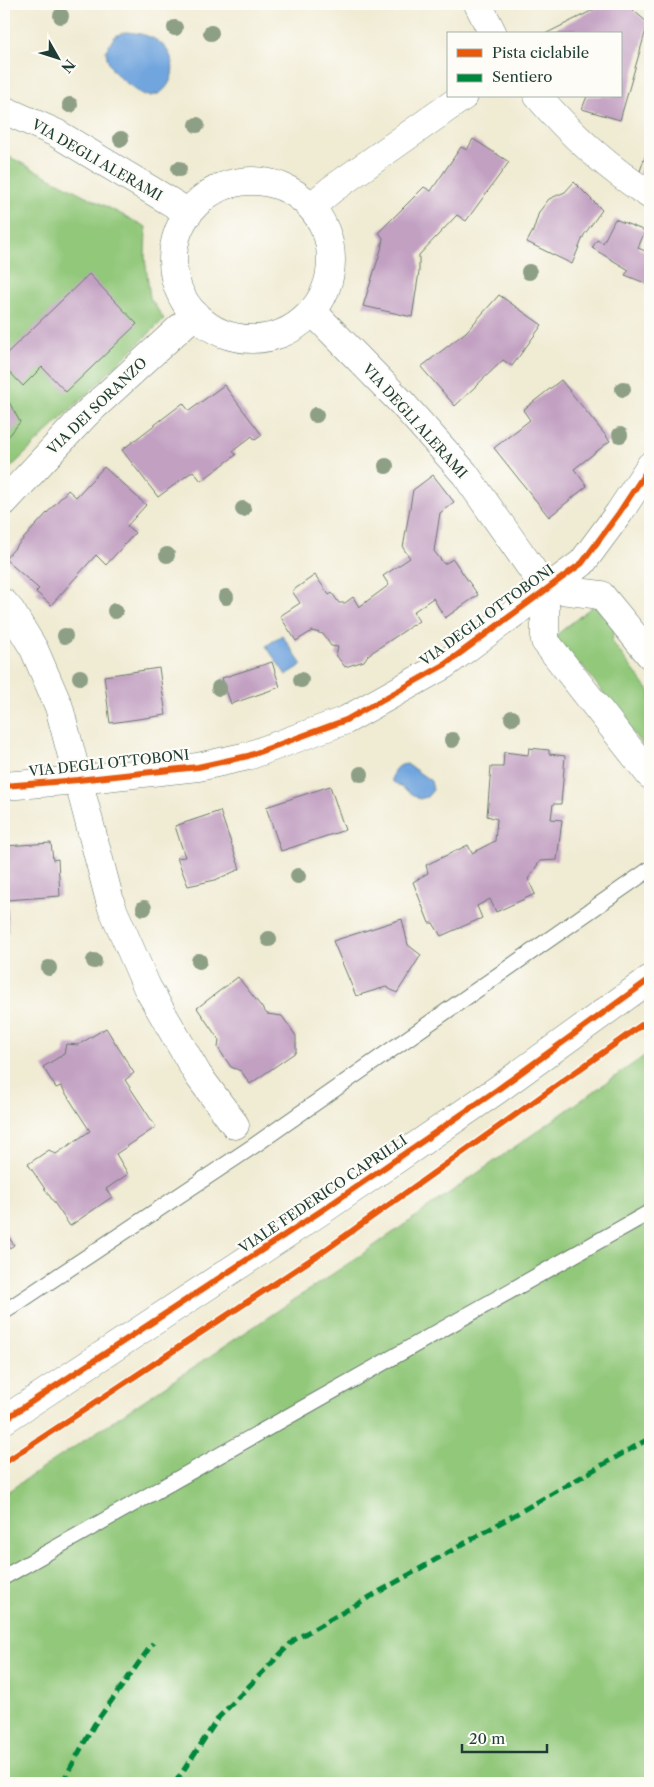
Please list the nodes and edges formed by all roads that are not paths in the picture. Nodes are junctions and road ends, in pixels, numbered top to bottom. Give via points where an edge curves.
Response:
1 (478, 4) edge
2 (492, 32) edge
3 (461, 98) edge
4 (540, 98) edge
5 (4, 110) edge
6 (650, 195) edge
7 (311, 207) junction
8 (189, 213) junction
9 (312, 311) junction
10 (195, 314) junction
11 (650, 466) edge
12 (4, 502) edge
13 (545, 588) junction
14 (4, 603) edge
15 (650, 655) edge
16 (650, 776) edge
17 (78, 780) junction
18 (4, 786) edge
19 (650, 868) edge
20 (650, 979) edge
21 (235, 1125) dead end
22 (650, 1212) edge
23 (4, 1312) edge
24 (4, 1420) edge
25 (4, 1577) edge

1 - 2 street
3 - 7 street
4 - 6 street via 564,127 620,176
5 - 8 street, VIA DEGLI ALERAMI via 56,134
7 - 8 street via 281,186 244,181 218,189
7 - 9 street via 326,231 331,259 326,286
8 - 10 street via 177,238 174,264 180,291
9 - 10 street via 284,332 250,338 216,330
9 - 13 street, VIA DEGLI ALERAMI via 401,402 465,474
10 - 12 street, VIA DEI SORANZO via 84,415
11 - 13 street, VIA DEGLI OTTOBONI via 582,563
13 - 15 street via 601,595
13 - 16 street via 545,641
13 - 17 street, VIA DEGLI OTTOBONI via 444,665 346,720 240,758 198,767
14 - 17 street via 34,649 59,707
17 - 18 street, VIA DEGLI OTTOBONI
17 - 21 street via 111,905 146,986 198,1075
19 - 23 lane via 255,1145
20 - 24 street, VIALE FEDERICO CAPRILLI via 482,1101 324,1209
22 - 25 lane

